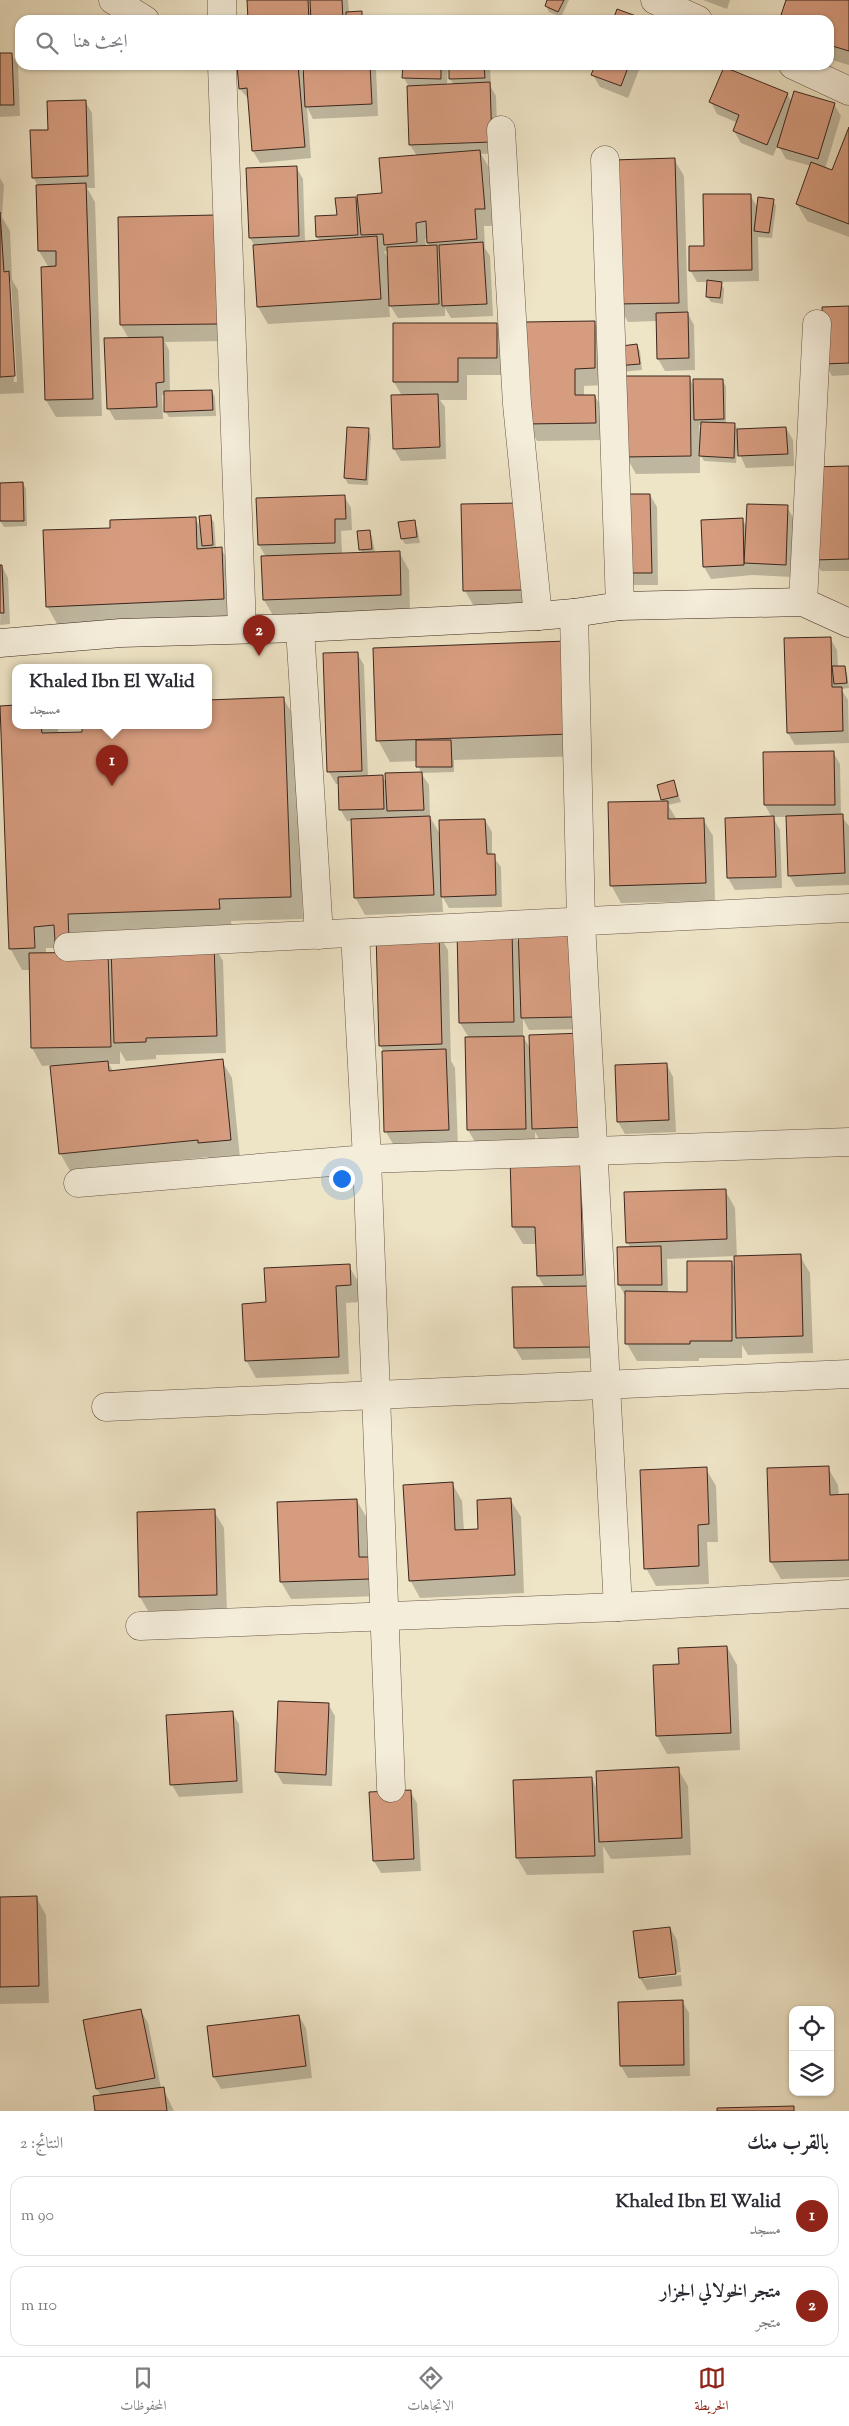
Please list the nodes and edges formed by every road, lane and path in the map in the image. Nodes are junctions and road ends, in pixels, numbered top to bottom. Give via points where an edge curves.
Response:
1 (113, 0) edge
2 (222, 0) edge
3 (655, 0) edge
4 (137, 15) edge
5 (222, 15) edge
6 (687, 15) edge
7 (220, 70) edge
8 (804, 70) edge
9 (849, 91) edge
10 (501, 130) dead end
11 (605, 160) dead end
12 (817, 324) dead end
13 (803, 602) junction
14 (620, 606) junction
15 (574, 613) junction
16 (538, 616) junction
17 (849, 623) edge
18 (300, 628) junction
19 (242, 629) junction
20 (0, 643) edge
21 (849, 908) edge
22 (581, 922) junction
23 (355, 933) junction
24 (319, 935) junction
25 (68, 947) dead end
26 (849, 1142) edge
27 (593, 1151) junction
28 (367, 1158) junction
29 (78, 1183) dead end
30 (849, 1374) edge
31 (606, 1385) junction
32 (376, 1395) junction
33 (106, 1406) dead end
34 (849, 1594) edge
35 (618, 1607) junction
36 (384, 1616) junction
37 (140, 1626) dead end
38 (391, 1788) dead end

1 - 4 street
2 - 5 street
3 - 6 street
7 - 19 street
8 - 9 street
10 - 16 street via 517,404
11 - 14 street
12 - 13 street
13 - 14 street
13 - 17 street
14 - 15 street
15 - 16 street
15 - 22 street
16 - 18 street
18 - 19 street
18 - 24 street
19 - 20 street via 121,633
21 - 22 street
22 - 23 street
22 - 27 street
23 - 24 street
23 - 28 street
24 - 25 street
26 - 27 street
27 - 28 street
27 - 31 street
28 - 29 street
28 - 32 street
30 - 31 street
31 - 32 street
31 - 35 street
32 - 33 street
32 - 36 street
34 - 35 street
35 - 36 street
36 - 37 street
36 - 38 street

